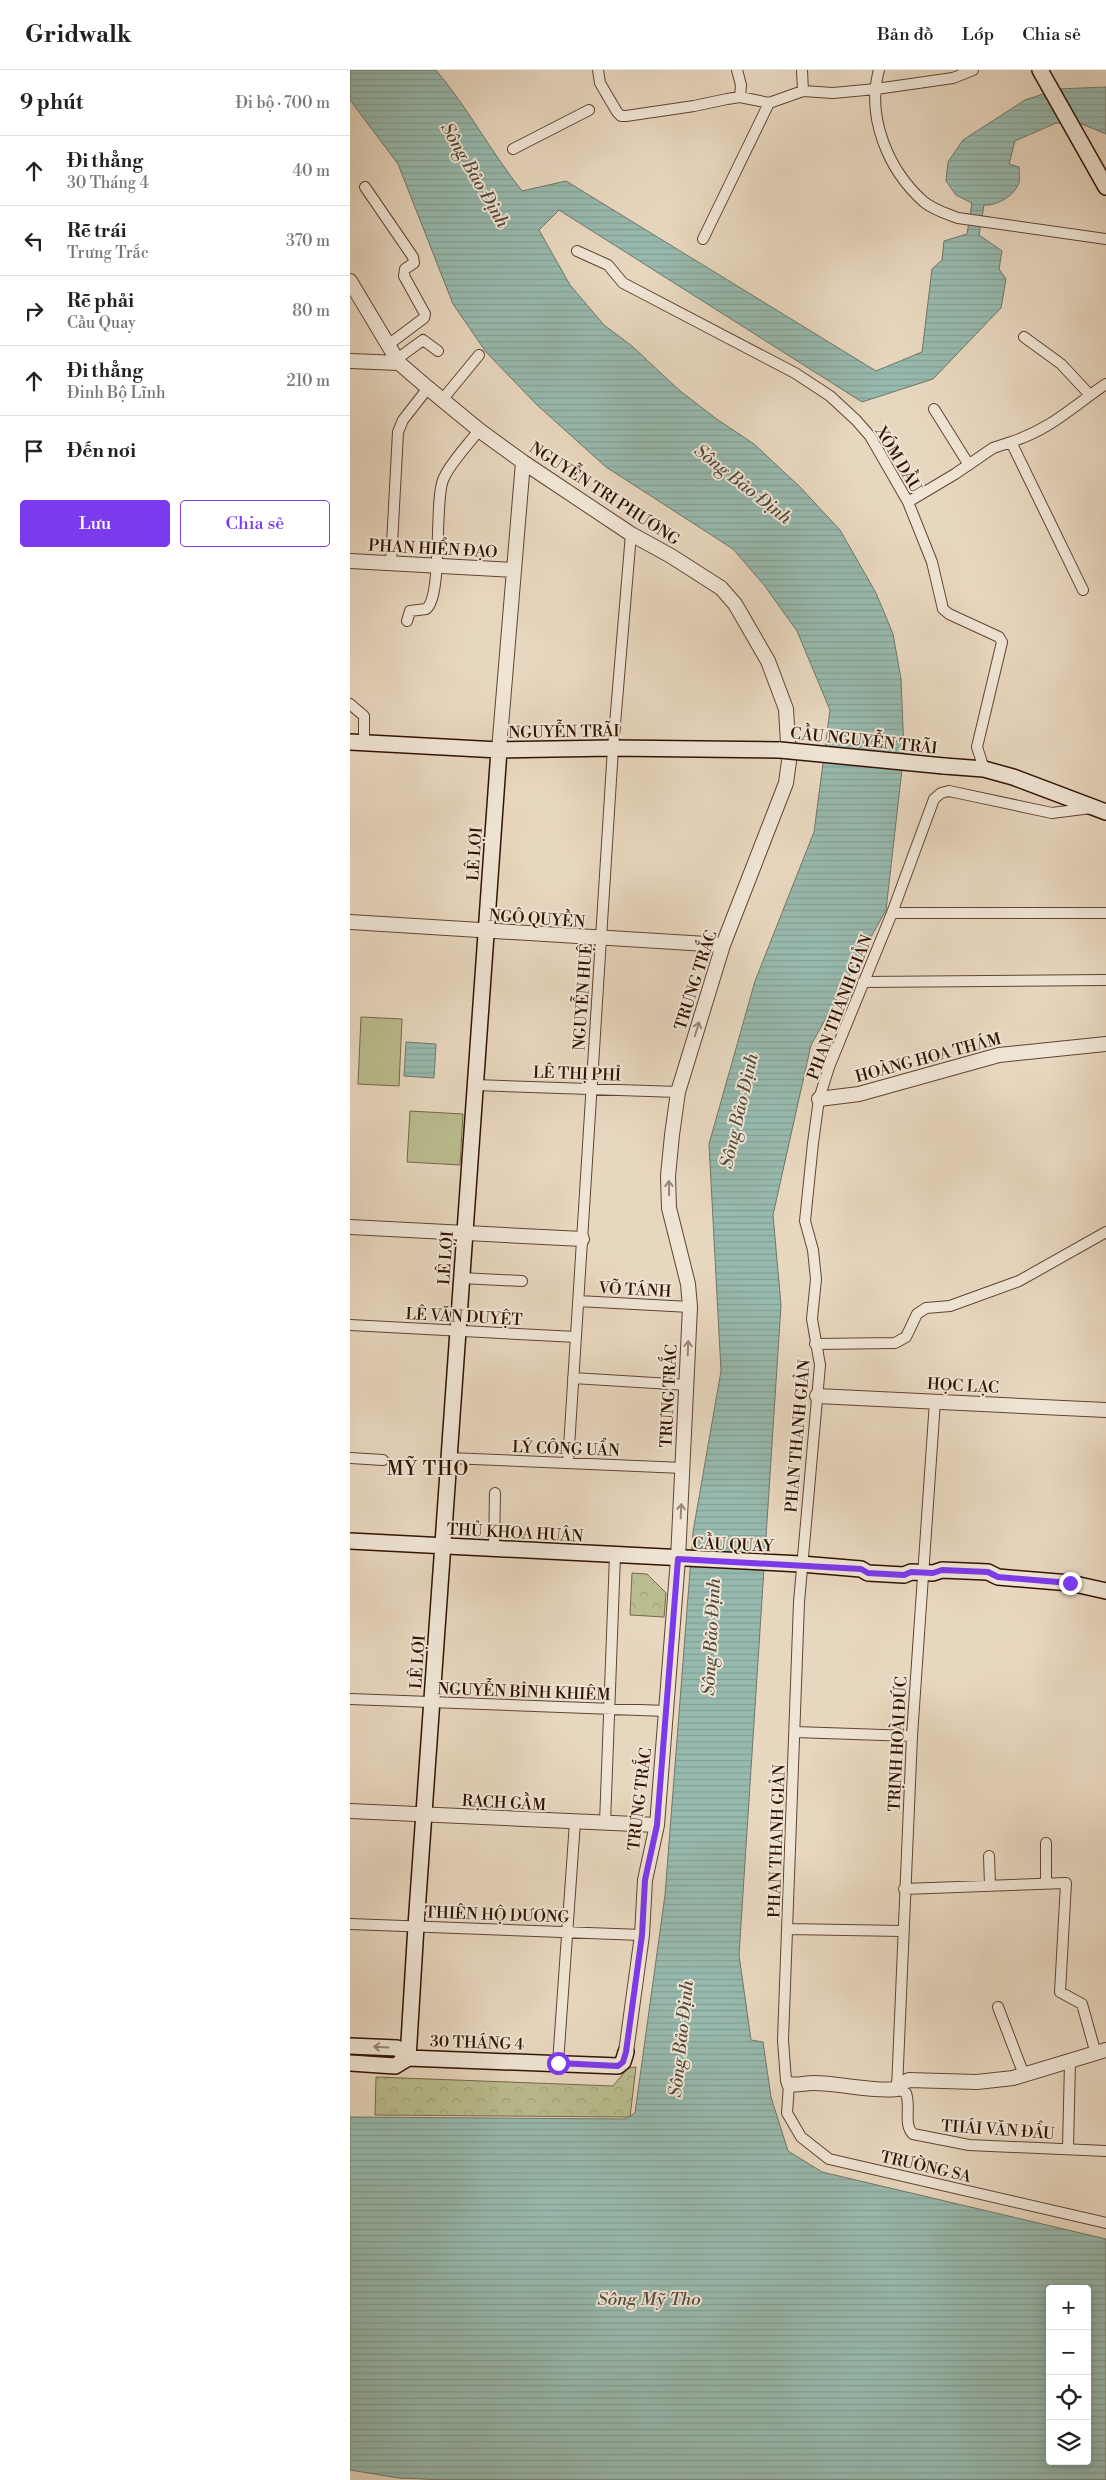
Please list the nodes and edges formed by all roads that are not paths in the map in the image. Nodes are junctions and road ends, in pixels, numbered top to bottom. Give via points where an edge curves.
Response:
1 (598, 70) edge
2 (737, 70) edge
3 (802, 70) edge
4 (879, 70) edge
5 (973, 70) edge
6 (1040, 70) edge
7 (876, 90) junction
8 (803, 91) junction
9 (740, 97) junction
10 (769, 104) junction
11 (589, 110) dead end
12 (513, 149) dead end
13 (1105, 184) edge
14 (365, 187) dead end
15 (1106, 239) edge
16 (703, 240) dead end
17 (576, 251) dead end
18 (350, 281) edge
19 (1024, 337) dead end
20 (388, 345) junction
21 (438, 351) dead end
22 (479, 355) dead end
23 (350, 361) edge
24 (398, 361) junction
25 (1106, 384) edge
26 (428, 388) junction
27 (1090, 395) junction
28 (442, 400) junction
29 (934, 409) dead end
30 (479, 430) junction
31 (1011, 442) junction
32 (523, 462) junction
33 (969, 465) junction
34 (908, 502) junction
35 (631, 534) junction
36 (350, 561) edge
37 (391, 563) junction
38 (436, 564) junction
39 (514, 570) junction
40 (1083, 590) dead end
41 (407, 621) dead end
42 (350, 704) edge
43 (357, 742) edge
44 (613, 748) junction
45 (499, 750) junction
46 (784, 755) junction
47 (984, 769) junction
48 (1100, 810) edge
49 (892, 913) junction
50 (1106, 913) edge
51 (350, 922) edge
52 (485, 932) junction
53 (601, 939) junction
54 (723, 945) junction
55 (1106, 980) edge
56 (863, 982) junction
57 (1106, 1044) edge
58 (475, 1085) junction
59 (591, 1088) junction
60 (678, 1092) junction
61 (819, 1099) junction
62 (350, 1227) edge
63 (1106, 1232) edge
64 (465, 1234) junction
65 (582, 1239) junction
66 (461, 1278) junction
67 (522, 1281) dead end
68 (578, 1301) junction
69 (690, 1307) junction
70 (350, 1325) edge
71 (458, 1331) junction
72 (576, 1337) junction
73 (815, 1344) junction
74 (573, 1378) junction
75 (687, 1385) junction
76 (817, 1396) junction
77 (935, 1401) junction
78 (1106, 1410) edge
79 (350, 1458) edge
80 (449, 1458) junction
81 (383, 1460) dead end
82 (568, 1463) junction
83 (683, 1468) junction
84 (495, 1494) dead end
85 (350, 1541) edge
86 (442, 1545) junction
87 (494, 1548) junction
88 (615, 1555) junction
89 (682, 1560) junction
90 (794, 1564) junction
91 (922, 1573) junction
92 (1106, 1591) edge
93 (350, 1699) edge
94 (431, 1702) junction
95 (609, 1709) junction
96 (666, 1711) junction
97 (795, 1732) junction
98 (912, 1736) junction
99 (350, 1811) edge
100 (423, 1816) junction
101 (575, 1822) junction
102 (605, 1823) junction
103 (657, 1825) junction
104 (1046, 1843) dead end
105 (989, 1856) dead end
106 (1046, 1883) junction
107 (990, 1885) junction
108 (904, 1889) junction
109 (350, 1924) edge
110 (416, 1926) junction
111 (788, 1929) junction
112 (902, 1931) junction
113 (569, 1932) junction
114 (642, 1935) junction
115 (998, 2007) dead end
116 (350, 2046) edge
117 (626, 2052) joint
118 (1101, 2052) edge
119 (408, 2058) junction
120 (1070, 2062) junction
121 (350, 2063) edge
122 (558, 2063) junction
123 (1024, 2075) junction
124 (789, 2084) junction
125 (897, 2087) junction
126 (1068, 2148) junction
127 (1106, 2151) edge
128 (1106, 2223) edge

1 - 9 street via 600,84 621,116
2 - 9 street
3 - 8 street
4 - 7 street
5 - 7 street via 954,78
6 - 13 main road
7 - 8 street
7 - 15 street via 880,131 889,158 924,202 958,218
8 - 10 street
9 - 10 street
10 - 16 street
11 - 12 street
14 - 20 street via 413,257 414,264 405,269 404,276 425,314
17 - 34 street, XÓM DẦU via 608,265 623,283 795,373 830,396 870,436
18 - 20 street, NGUYỄN TRI PHƯƠNG
19 - 27 street via 1061,364
20 - 24 street, NGUYỄN TRI PHƯƠNG
21 - 24 street via 423,340
22 - 28 street
23 - 24 street
24 - 26 street, NGUYỄN TRI PHƯƠNG
25 - 27 street
26 - 28 street, NGUYỄN TRI PHƯƠNG
26 - 37 street via 402,420 398,432
27 - 31 street via 1035,434
28 - 30 street, NGUYỄN TRI PHƯƠNG
29 - 33 street
30 - 32 street, NGUYỄN TRI PHƯƠNG
30 - 38 street via 442,482
31 - 33 street via 993,448
31 - 40 street
32 - 35 street, NGUYỄN TRI PHƯƠNG
32 - 39 street, LÊ LỢI
33 - 34 street
34 - 47 street, XÓM DẦU via 932,562 943,609 999,637 1002,642 977,747
35 - 44 street, NGUYỄN HUỆ
35 - 46 street, NGUYỄN TRI PHƯƠNG via 721,588 735,604 768,661 786,709
36 - 37 street, PHAN HIỂN ĐẠO
37 - 38 street, PHAN HIỂN ĐẠO
38 - 39 street, PHAN HIỂN ĐẠO
38 - 41 street via 429,606 410,611
39 - 45 street, LÊ LỢI
42 - 43 street via 364,716
43 - 45 main road, NGUYỄN TRÃI
44 - 45 main road, NGUYỄN TRÃI
44 - 46 main road, NGUYỄN TRÃI
44 - 53 street, NGUYỄN HUỆ
45 - 52 main road, LÊ LỢI
46 - 47 main road, CẦU NGUYỄN TRÃI, bridge
46 - 54 street, TRƯNG TRẮC via 786,783
47 - 48 main road, CẦU NGUYỄN TRÃI via 1029,782
48 - 49 street, PHAN THANH GIẢN via 1052,813 956,792 941,793 934,799
49 - 50 street
49 - 56 street, PHAN THANH GIẢN
51 - 52 street, NGÔ QUYỀN
52 - 53 street, NGÔ QUYỀN
52 - 58 main road, LÊ LỢI
53 - 54 street, NGÔ QUYỀN
53 - 59 street, NGUYỄN HUỆ
60 -> 54 street, TRƯNG TRẮC
55 - 56 street
56 - 61 street, PHAN THANH GIẢN
57 - 61 street, HOÀNG HOA THÁM via 1000,1055 859,1094
58 - 59 street, LÊ THỊ PHỈ
58 - 64 main road, LÊ LỢI
59 - 60 street, LÊ THỊ PHỈ
59 - 65 street, NGUYỄN HUỆ
69 -> 60 street, TRƯNG TRẮC via 688,1284 669,1208 670,1159
61 - 73 street, PHAN THANH GIẢN via 805,1221 816,1279 812,1319
62 - 64 street
63 - 73 street via 1019,1281 950,1306 926,1308 917,1314 911,1330 902,1341 895,1344
64 - 65 street
64 - 66 main road, LÊ LỢI
65 - 68 street, NGUYỄN HUỆ
66 - 67 street
66 - 71 main road, LÊ LỢI
68 - 69 street, VÕ TÁNH
68 - 72 street, NGUYỄN HUỆ
75 -> 69 street, TRƯNG TRẮC
70 - 71 street, LÊ VĂN DUYỆT
71 - 72 street, LÊ VĂN DUYỆT
71 - 80 main road, LÊ LỢI
72 - 74 street, NGUYỄN HUỆ
73 - 76 street, PHAN THANH GIẢN via 820,1365
74 - 75 street
74 - 82 street, NGUYỄN HUỆ
75 - 83 street, TRƯNG TRẮC
76 - 77 street, HỌC LẠC
76 - 90 street, PHAN THANH GIẢN
77 - 78 street, HỌC LẠC
77 - 91 street, TRỊNH HOÀI ĐỨC
79 - 81 street
80 - 82 street, LÝ CÔNG UẨN
80 - 86 main road, LÊ LỢI
82 - 83 street, LÝ CÔNG UẨN
89 -> 83 street, TRƯNG TRẮC
84 - 87 street
85 - 86 main road, THỦ KHOA HUÂN
86 - 87 main road, THỦ KHOA HUÂN
86 - 94 main road, LÊ LỢI
87 - 88 main road, THỦ KHOA HUÂN
88 - 89 main road, THỦ KHOA HUÂN
88 - 95 street
89 - 90 main road, CẦU QUAY
89 - 96 street, TRƯNG TRẮC
90 - 91 main road, CẦU QUAY via 861,1569 868,1573
90 - 97 street, PHAN THANH GIẢN
91 - 92 main road, CẦU QUAY via 942,1578 987,1581 998,1577 1070,1583
91 - 98 street, TRỊNH HOÀI ĐỨC
93 - 94 street, NGUYỄN BỈNH KHIÊM
94 - 95 street, NGUYỄN BỈNH KHIÊM
94 - 100 main road, LÊ LỢI
95 - 96 street, NGUYỄN BỈNH KHIÊM
95 - 102 street
96 - 103 street, TRƯNG TRẮC
97 - 98 street
97 - 111 street, PHAN THANH GIẢN
98 - 108 street, TRỊNH HOÀI ĐỨC
99 - 100 street, RẠCH GẦM
100 - 101 street, RẠCH GẦM
100 - 110 main road, LÊ LỢI
101 - 102 street, RẠCH GẦM
101 - 113 street
102 - 103 street, RẠCH GẦM
103 - 114 street, TRƯNG TRẮC via 645,1880
104 - 106 street
105 - 107 street
106 - 107 street
106 - 118 street via 1066,1883 1060,1992 1082,2004
107 - 108 street
108 - 112 street, TRỊNH HOÀI ĐỨC
109 - 110 street, THIÊN HỘ DƯƠNG
110 - 113 street, THIÊN HỘ DƯƠNG
110 - 119 main road, LÊ LỢI
111 - 112 street
111 - 124 street, PHAN THANH GIẢN via 783,2040 784,2068
112 - 125 street, TRỊNH HOÀI ĐỨC
113 - 114 street, THIÊN HỘ DƯƠNG
113 - 122 street
114 - 117 street, TRƯNG TRẮC
115 - 123 street
119 -> 116 main road, 30 THÁNG 4 via 397,2048
117 - 122 main road, 30 THÁNG 4 via 618,2066
118 - 120 street
119 - 121 main road, 30 THÁNG 4 via 395,2066
119 - 122 main road, 30 THÁNG 4
120 - 123 street
120 - 126 street
123 - 125 street via 977,2082 909,2080
124 - 125 street via 827,2083 885,2090
124 - 128 street, TRƯỜNG SA via 787,2112 800,2137 829,2159
125 - 126 street, THÁI VĂN ĐẨU via 908,2096 907,2124 913,2134 968,2145
126 - 127 street, THÁI VĂN ĐẨU

